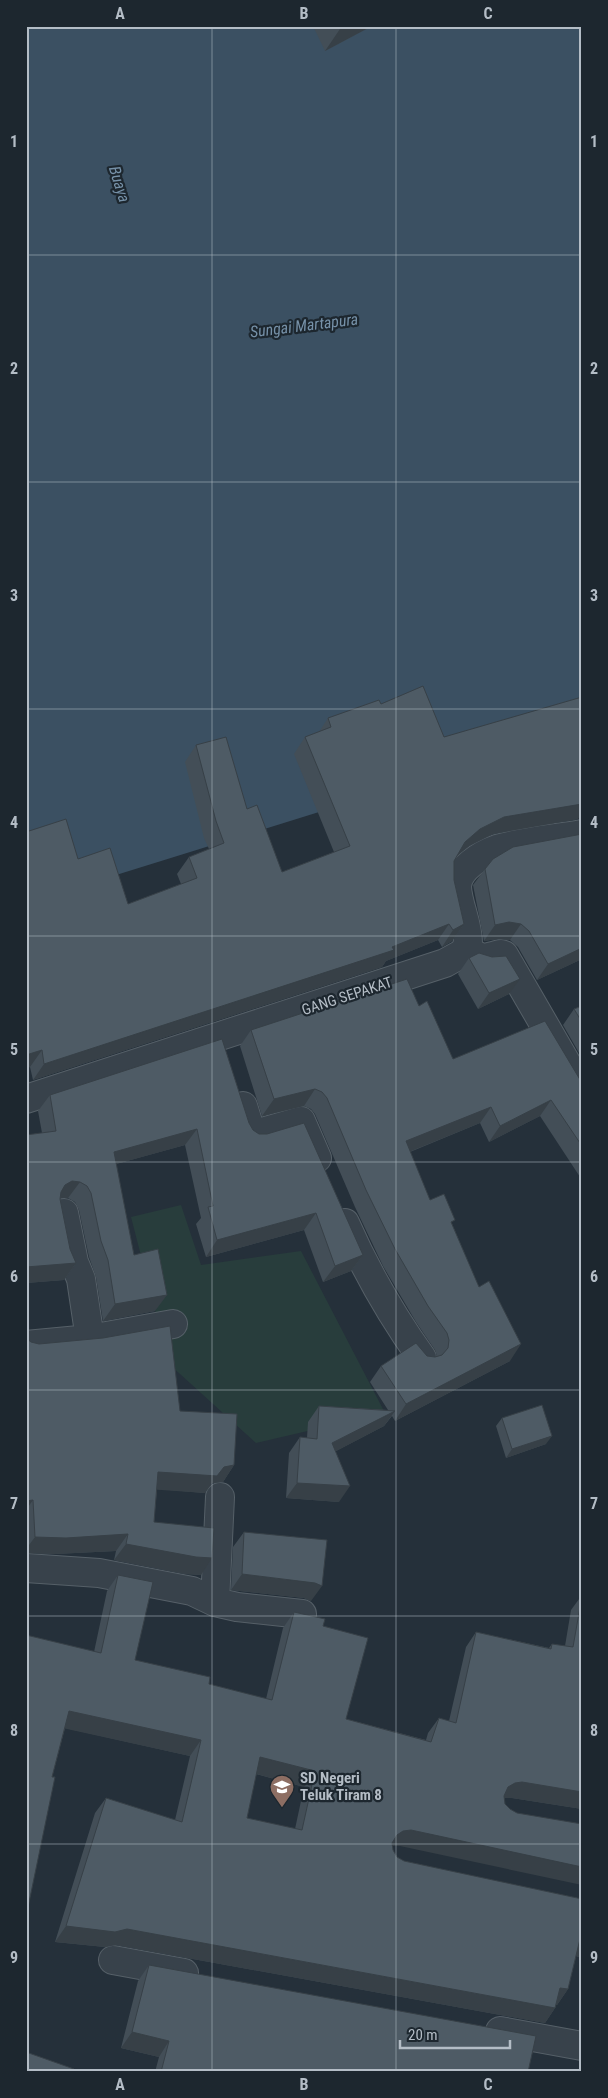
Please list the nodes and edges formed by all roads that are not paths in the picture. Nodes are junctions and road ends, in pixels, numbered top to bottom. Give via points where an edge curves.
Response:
1 (582, 834) edge
2 (467, 949) junction
3 (235, 1082) edge
4 (582, 1090) edge
5 (26, 1099) edge
6 (64, 1213) edge
7 (173, 1324) dead end
8 (90, 1339) junction
9 (26, 1345) edge
10 (422, 1358) edge
11 (220, 1497) dead end
12 (26, 1568) edge
13 (215, 1602) junction
14 (302, 1614) edge
15 (113, 1960) dead end
16 (210, 1978) edge
17 (474, 2026) edge
18 (582, 2046) edge

1 - 2 street via 497,849 481,856 468,868 457,886
2 - 4 street via 480,958 504,955
2 - 5 street, GANG SEPAKAT via 445,963 224,1046
3 - 10 street via 252,1135 301,1121 383,1298
6 - 8 street via 74,1262 81,1279
7 - 8 street
8 - 9 street
11 - 13 street
12 - 13 street via 108,1575 192,1591
13 - 14 street
15 - 16 street
17 - 18 street

